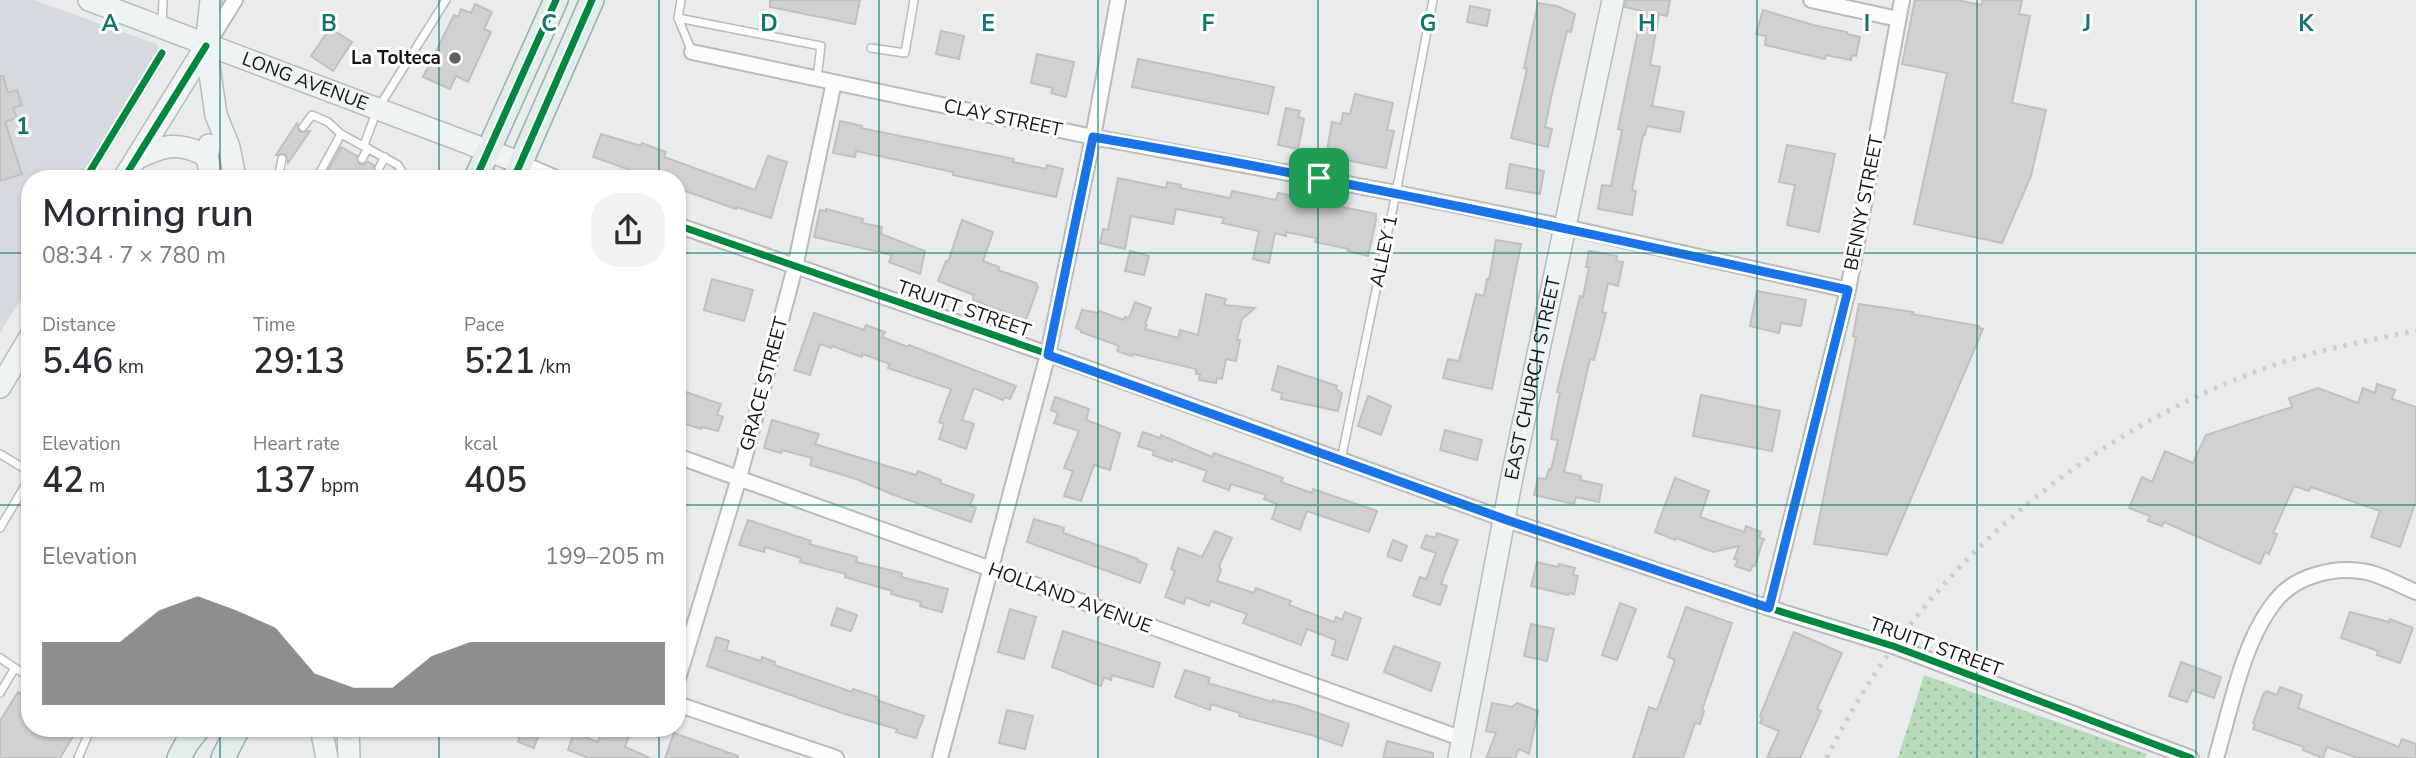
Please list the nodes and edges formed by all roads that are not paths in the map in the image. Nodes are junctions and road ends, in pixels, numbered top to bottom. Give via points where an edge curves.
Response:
1 (163, 0) edge
2 (211, 0) edge
3 (234, 0) edge
4 (446, 0) edge
5 (556, 0) edge
6 (592, 0) edge
7 (681, 0) edge
8 (914, 0) edge
9 (1118, 0) edge
10 (1433, 0) edge
11 (1613, 0) edge
12 (1811, 0) edge
13 (1902, 0) edge
14 (92, 1) edge
15 (678, 18) junction
16 (1898, 19) junction
17 (162, 28) junction
18 (206, 46) junction
19 (871, 48) dead end
20 (692, 52) joint
21 (817, 78) junction
22 (834, 82) junction
23 (377, 110) junction
24 (216, 116) junction
25 (303, 127) dead end
26 (341, 134) junction
27 (1093, 137) junction
28 (366, 147) junction
29 (489, 151) junction
30 (207, 156) junction
31 (385, 157) junction
32 (137, 158) junction
33 (282, 159) dead end
34 (362, 159) dead end
35 (379, 168) dead end
36 (129, 170) edge
37 (210, 170) edge
38 (233, 170) edge
39 (280, 170) edge
40 (321, 170) edge
41 (401, 170) edge
42 (480, 170) edge
43 (517, 170) edge
44 (518, 170) edge
45 (1396, 193) junction
46 (1564, 227) junction
47 (686, 228) edge
48 (796, 267) junction
49 (1848, 290) junction
50 (21, 352) edge
51 (1048, 355) junction
52 (0, 387) edge
53 (0, 454) edge
54 (686, 459) edge
55 (1341, 460) junction
56 (21, 467) edge
57 (739, 478) junction
58 (21, 492) edge
59 (1504, 519) junction
60 (0, 528) edge
61 (989, 570) junction
62 (2416, 592) edge
63 (1769, 608) junction
64 (686, 652) edge
65 (0, 659) edge
66 (15, 668) junction
67 (21, 672) edge
68 (0, 693) edge
69 (686, 707) edge
70 (87, 737) edge
71 (234, 737) edge
72 (323, 737) edge
73 (348, 737) edge
74 (1461, 748) edge
75 (78, 758) edge
76 (223, 758) edge
77 (327, 758) edge
78 (349, 758) edge
79 (835, 758) edge
80 (940, 758) edge
81 (2191, 758) edge
82 (2216, 758) edge

1 - 17 lane
2 - 18 street
3 - 18 street
4 - 23 lane
5 - 29 main road
6 - 44 main road
7 - 15 lane
8 - 19 lane via 905,53
9 - 27 street
10 - 45 lane, ALLEY 1
11 - 46 street, EAST CHURCH STREET
12 - 16 street
13 - 16 street, BENNY STREET
14 - 17 street, LONG AVENUE
15 - 20 lane
15 - 21 lane via 821,47
16 - 49 street, BENNY STREET
17 - 18 street, LONG AVENUE
18 - 23 street, LONG AVENUE
18 - 24 street
18 - 32 street
20 - 21 street, CLAY STREET
21 - 22 street, CLAY STREET
22 - 27 street, CLAY STREET
22 - 48 street, GRACE STREET
23 - 28 lane
23 - 29 street, LONG AVENUE
24 - 30 street
24 - 38 street
25 - 26 lane via 312,115
26 - 28 lane
26 - 40 lane
27 - 45 street, CLAY STREET
27 - 51 street
28 - 31 lane
28 - 34 lane
29 - 42 main road
29 - 43 street, LONG AVENUE
30 - 32 street via 177,145
30 - 37 street
31 - 35 lane
31 - 41 lane
32 - 36 street
33 - 39 lane
45 - 46 street, CLAY STREET
45 - 55 lane, ALLEY 1
46 - 49 street, CLAY STREET
46 - 59 street, EAST CHURCH STREET
47 - 48 street, TRUITT STREET
48 - 51 street, TRUITT STREET
48 - 57 street, GRACE STREET
49 - 63 street, BENNY STREET
50 - 52 street
51 - 55 street, TRUITT STREET
51 - 61 street
53 - 56 lane
54 - 57 street, HOLLAND AVENUE
55 - 59 street, TRUITT STREET
57 - 61 street, HOLLAND AVENUE
57 - 64 street, GRACE STREET
58 - 60 lane
59 - 63 street, TRUITT STREET
59 - 74 street, EAST CHURCH STREET
61 - 74 street, HOLLAND AVENUE
61 - 80 street
62 - 82 street via 2362,571 2333,571 2304,579 2279,596 2248,653
63 - 81 street, TRUITT STREET via 1893,646
65 - 66 lane
66 - 67 lane
66 - 68 lane
69 - 79 street
70 - 75 lane
71 - 76 main road
72 - 77 street
73 - 78 street

